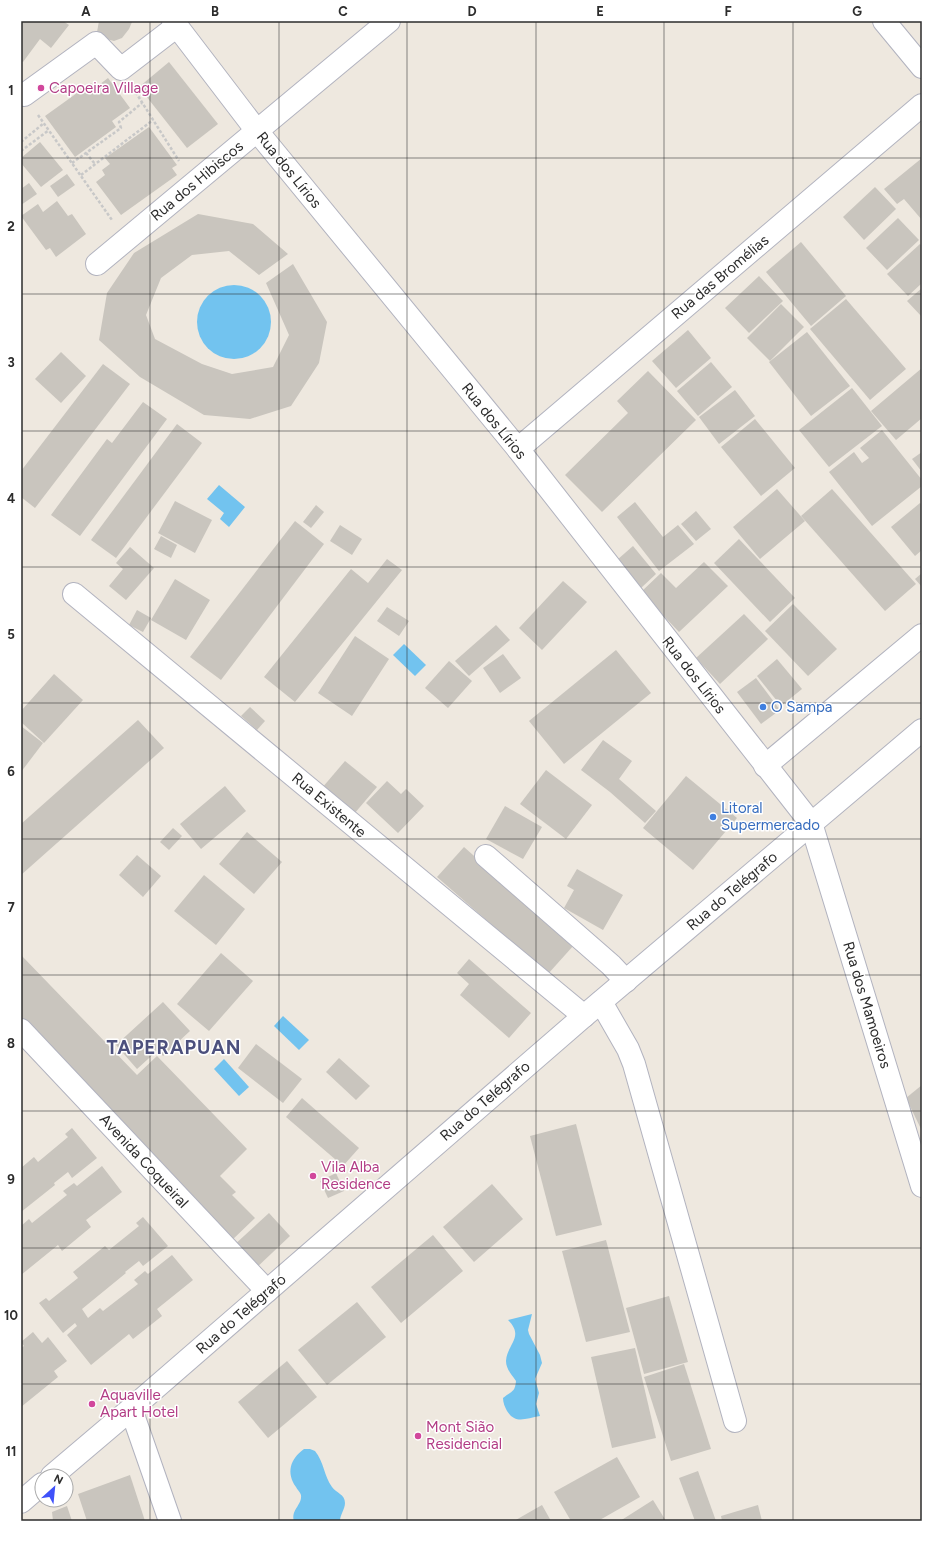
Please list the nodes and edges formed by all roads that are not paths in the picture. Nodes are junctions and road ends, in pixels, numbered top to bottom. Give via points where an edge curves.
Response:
1 (389, 21) edge
2 (884, 21) edge
3 (175, 24) edge
4 (922, 67) edge
5 (24, 95) road end
6 (922, 105) edge
7 (257, 131) junction
8 (97, 264) dead end
9 (518, 449) junction
10 (74, 594) dead end
11 (922, 635) edge
12 (922, 730) edge
13 (765, 766) junction
14 (811, 823) junction
15 (486, 856) dead end
16 (626, 981) junction
17 (592, 1009) junction
18 (21, 1030) edge
19 (922, 1186) edge
20 (267, 1291) junction
21 (131, 1409) junction
22 (735, 1421) dead end
23 (61, 1468) edge
24 (34, 1491) edge
25 (21, 1502) edge
26 (170, 1521) edge

1 - 7 street, Rua dos Hibiscos
2 - 4 street
3 - 5 street via 121,69 96,43
3 - 7 street, Rua dos Lírios
6 - 9 street, Rua das Bromélias
7 - 8 street, Rua dos Hibiscos
7 - 9 street, Rua dos Lírios
9 - 13 street, Rua dos Lírios
10 - 17 street, Rua Existente
11 - 13 street
12 - 14 street, Rua do Telégrafo
13 - 14 street, Rua dos Lírios
14 - 16 street, Rua do Telégrafo
14 - 19 street, Rua dos Mamoeiros
15 - 16 street
16 - 17 street, Rua do Telégrafo
17 - 20 street, Rua do Telégrafo
17 - 22 street via 628,1049 634,1064
18 - 20 street, Avenida Coqueiral
20 - 21 street, Rua do Telégrafo
21 - 23 street, Rua do Telégrafo
21 - 26 street
24 - 25 street

